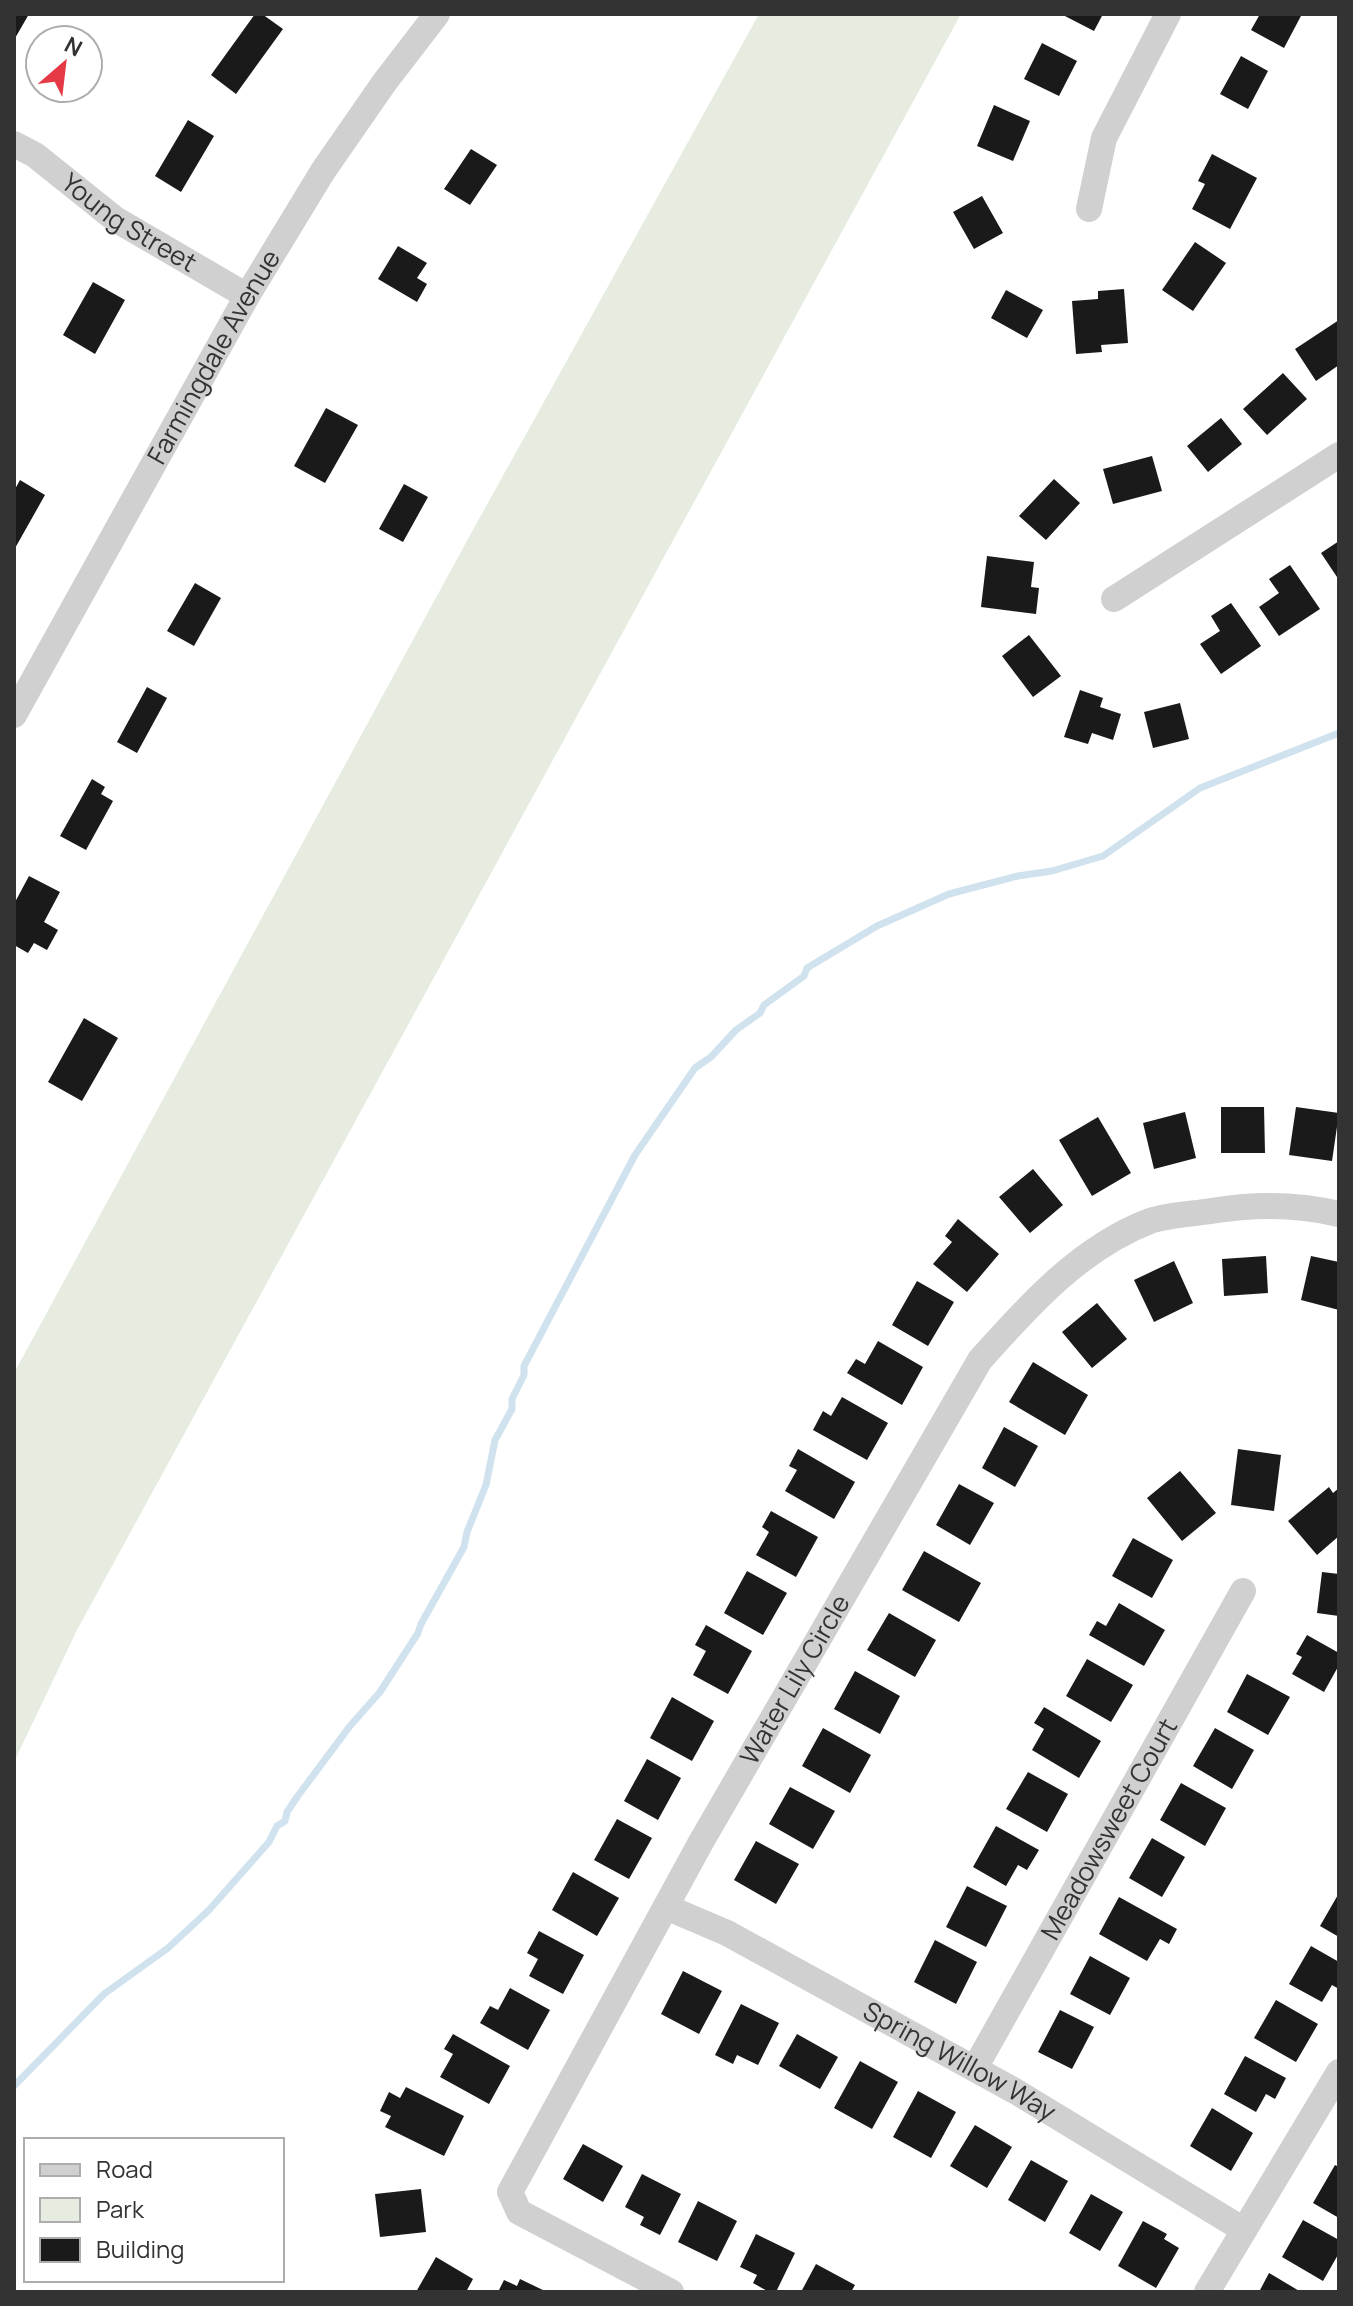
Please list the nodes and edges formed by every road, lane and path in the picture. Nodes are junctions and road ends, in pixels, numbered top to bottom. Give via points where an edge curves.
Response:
1 (437, 14) edge
2 (1168, 14) edge
3 (14, 144) edge
4 (1089, 209) dead end
5 (247, 296) junction
6 (1339, 455) edge
7 (1114, 599) dead end
8 (14, 715) edge
9 (1339, 1214) edge
10 (1243, 1591) dead end
11 (666, 1907) junction
12 (975, 2068) junction
13 (1339, 2072) edge
14 (1244, 2230) junction
15 (671, 2292) edge
16 (1207, 2292) edge

1 - 5 street, Farmingdale Avenue via 323,171
2 - 4 street via 1104,138
3 - 5 street, Young Street via 115,219
5 - 8 street, Farmingdale Avenue
6 - 7 street
9 - 11 street, Water Lily Circle via 1290,1206 1228,1208 1152,1221 1066,1272 1021,1314 980,1360
10 - 12 street, Meadowsweet Court
11 - 12 street, Spring Willow Way via 727,1933
11 - 15 street, Water Lily Circle via 510,2192 519,2212
12 - 14 street, Spring Willow Way
13 - 14 street
14 - 16 street

